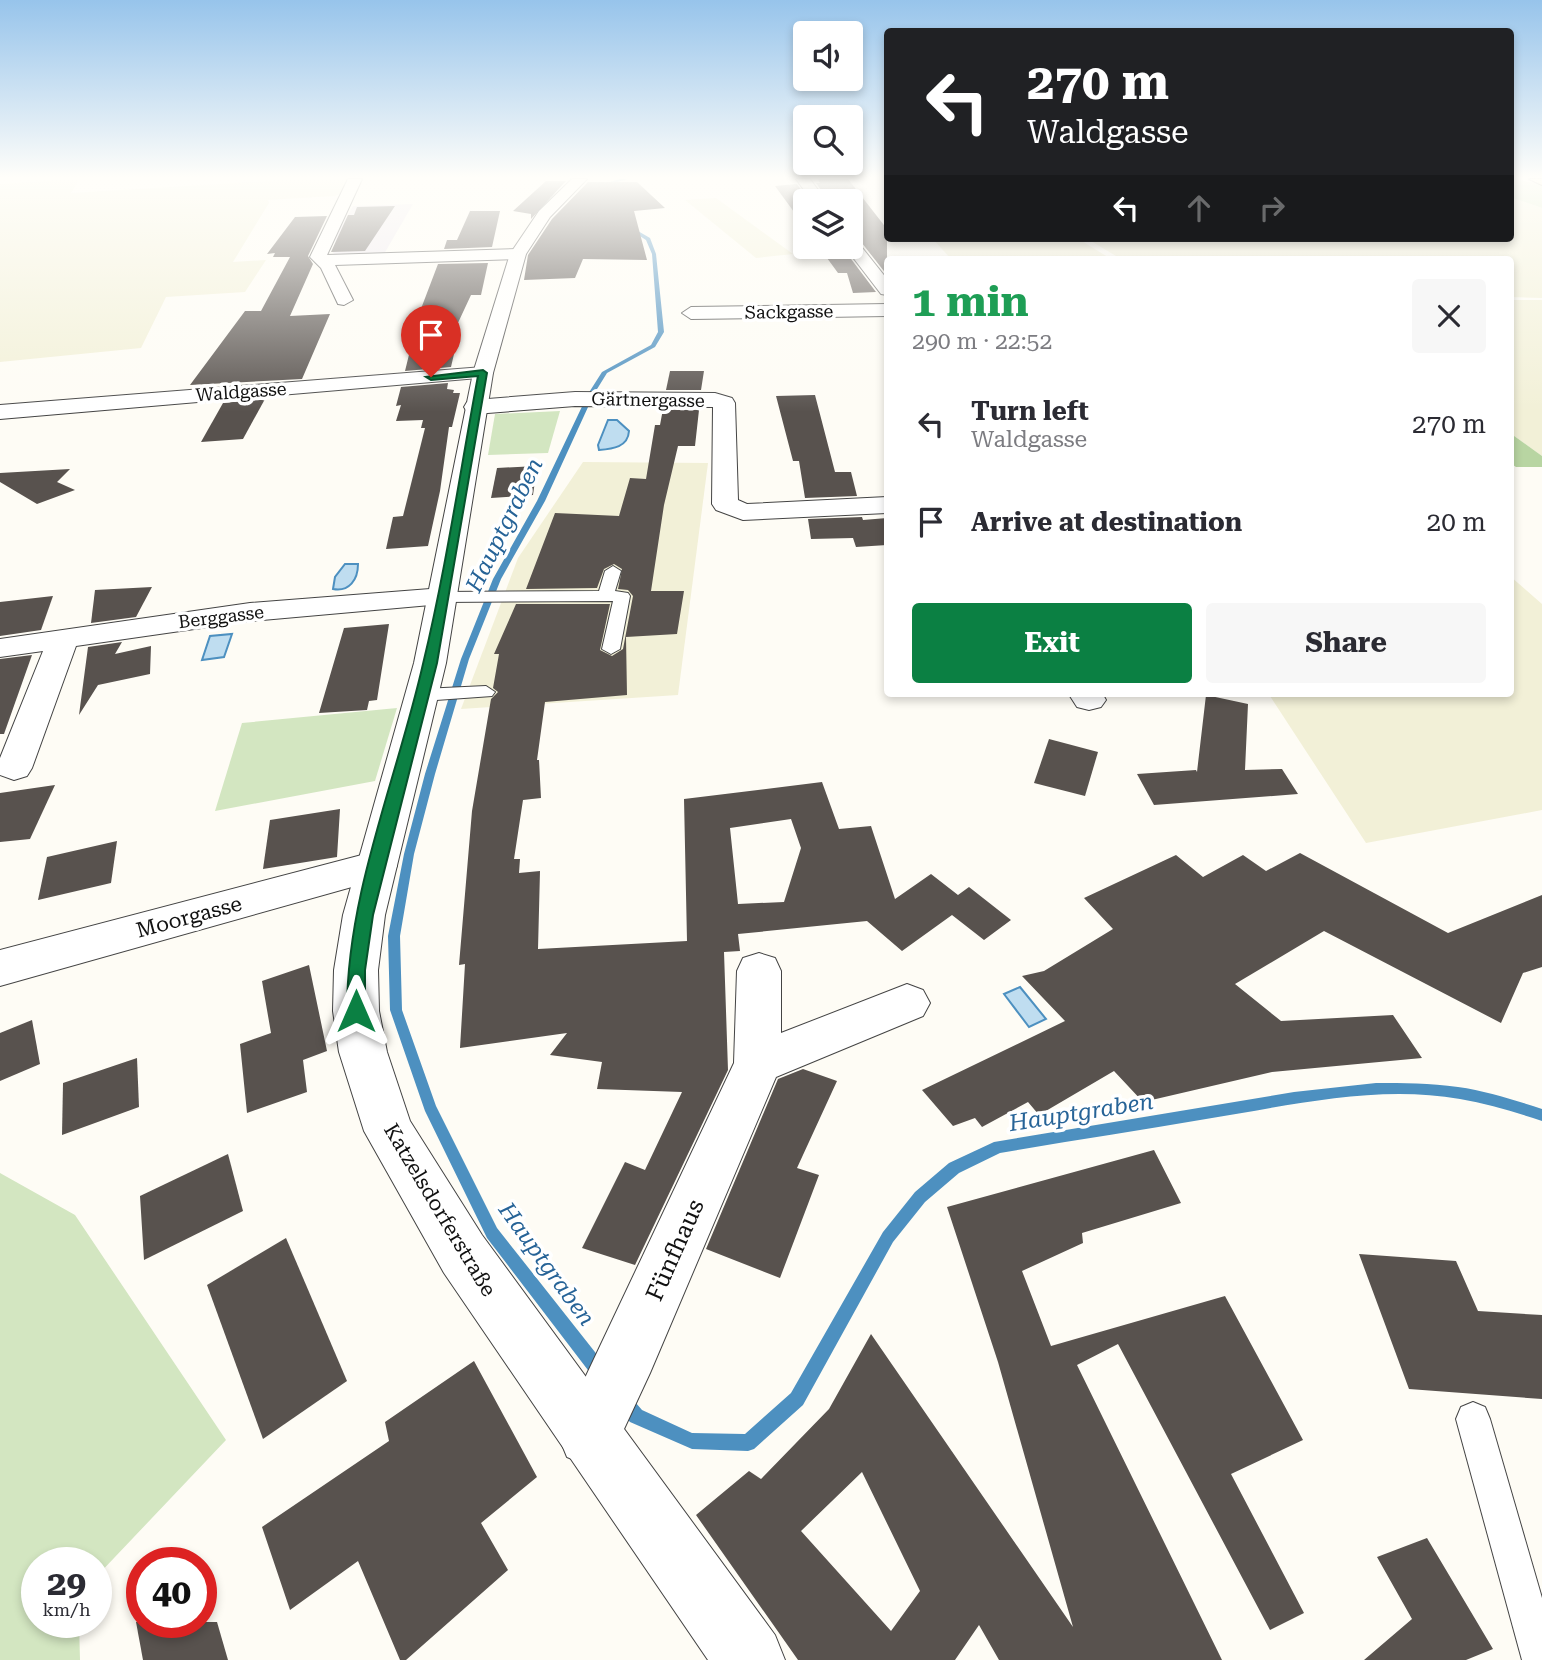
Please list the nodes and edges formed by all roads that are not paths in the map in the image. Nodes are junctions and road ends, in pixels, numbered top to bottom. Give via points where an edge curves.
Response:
1 (318, 256) edge
2 (437, 256) edge
3 (517, 256) edge
4 (863, 259) edge
5 (322, 260) junction
6 (884, 286) edge
7 (344, 300) dead end
8 (884, 310) edge
9 (691, 313) dead end
10 (479, 390) junction
11 (0, 412) edge
12 (884, 505) edge
13 (613, 571) dead end
14 (461, 596) junction
15 (605, 596) junction
16 (63, 639) junction
17 (0, 648) edge
18 (611, 649) dead end
19 (486, 692) dead end
20 (431, 695) junction
21 (14, 768) dead end
22 (377, 866) junction
23 (0, 968) edge
24 (759, 971) dead end
25 (907, 1003) dead end
26 (758, 1063) junction
27 (1473, 1419) dead end
28 (589, 1435) junction
29 (750, 1660) edge
30 (1541, 1660) edge

1 - 5 street
2 - 5 street
3 - 10 street, Katzelsdorferstraße
4 - 6 street
5 - 7 street
8 - 9 street, Sackgasse
10 - 11 street, Waldgasse
10 - 12 street, Gärtnergasse via 576,399 715,400 724,403 724,504 743,512
10 - 14 street, Katzelsdorferstraße
13 - 15 lane
14 - 15 lane
14 - 16 street, Berggasse via 250,612
14 - 20 street, Katzelsdorferstraße
15 - 18 lane via 622,596
16 - 17 street, Berggasse
16 - 21 street
19 - 20 lane
20 - 22 street, Katzelsdorferstraße
22 - 23 street, Moorgasse
22 - 28 street, Katzelsdorferstraße via 356,970 356,1011 363,1052 389,1131 463,1254
24 - 26 street, Fünfhaus
25 - 26 street
26 - 28 street, Fünfhaus
27 - 30 lane
28 - 29 street, Katzelsdorferstraße

